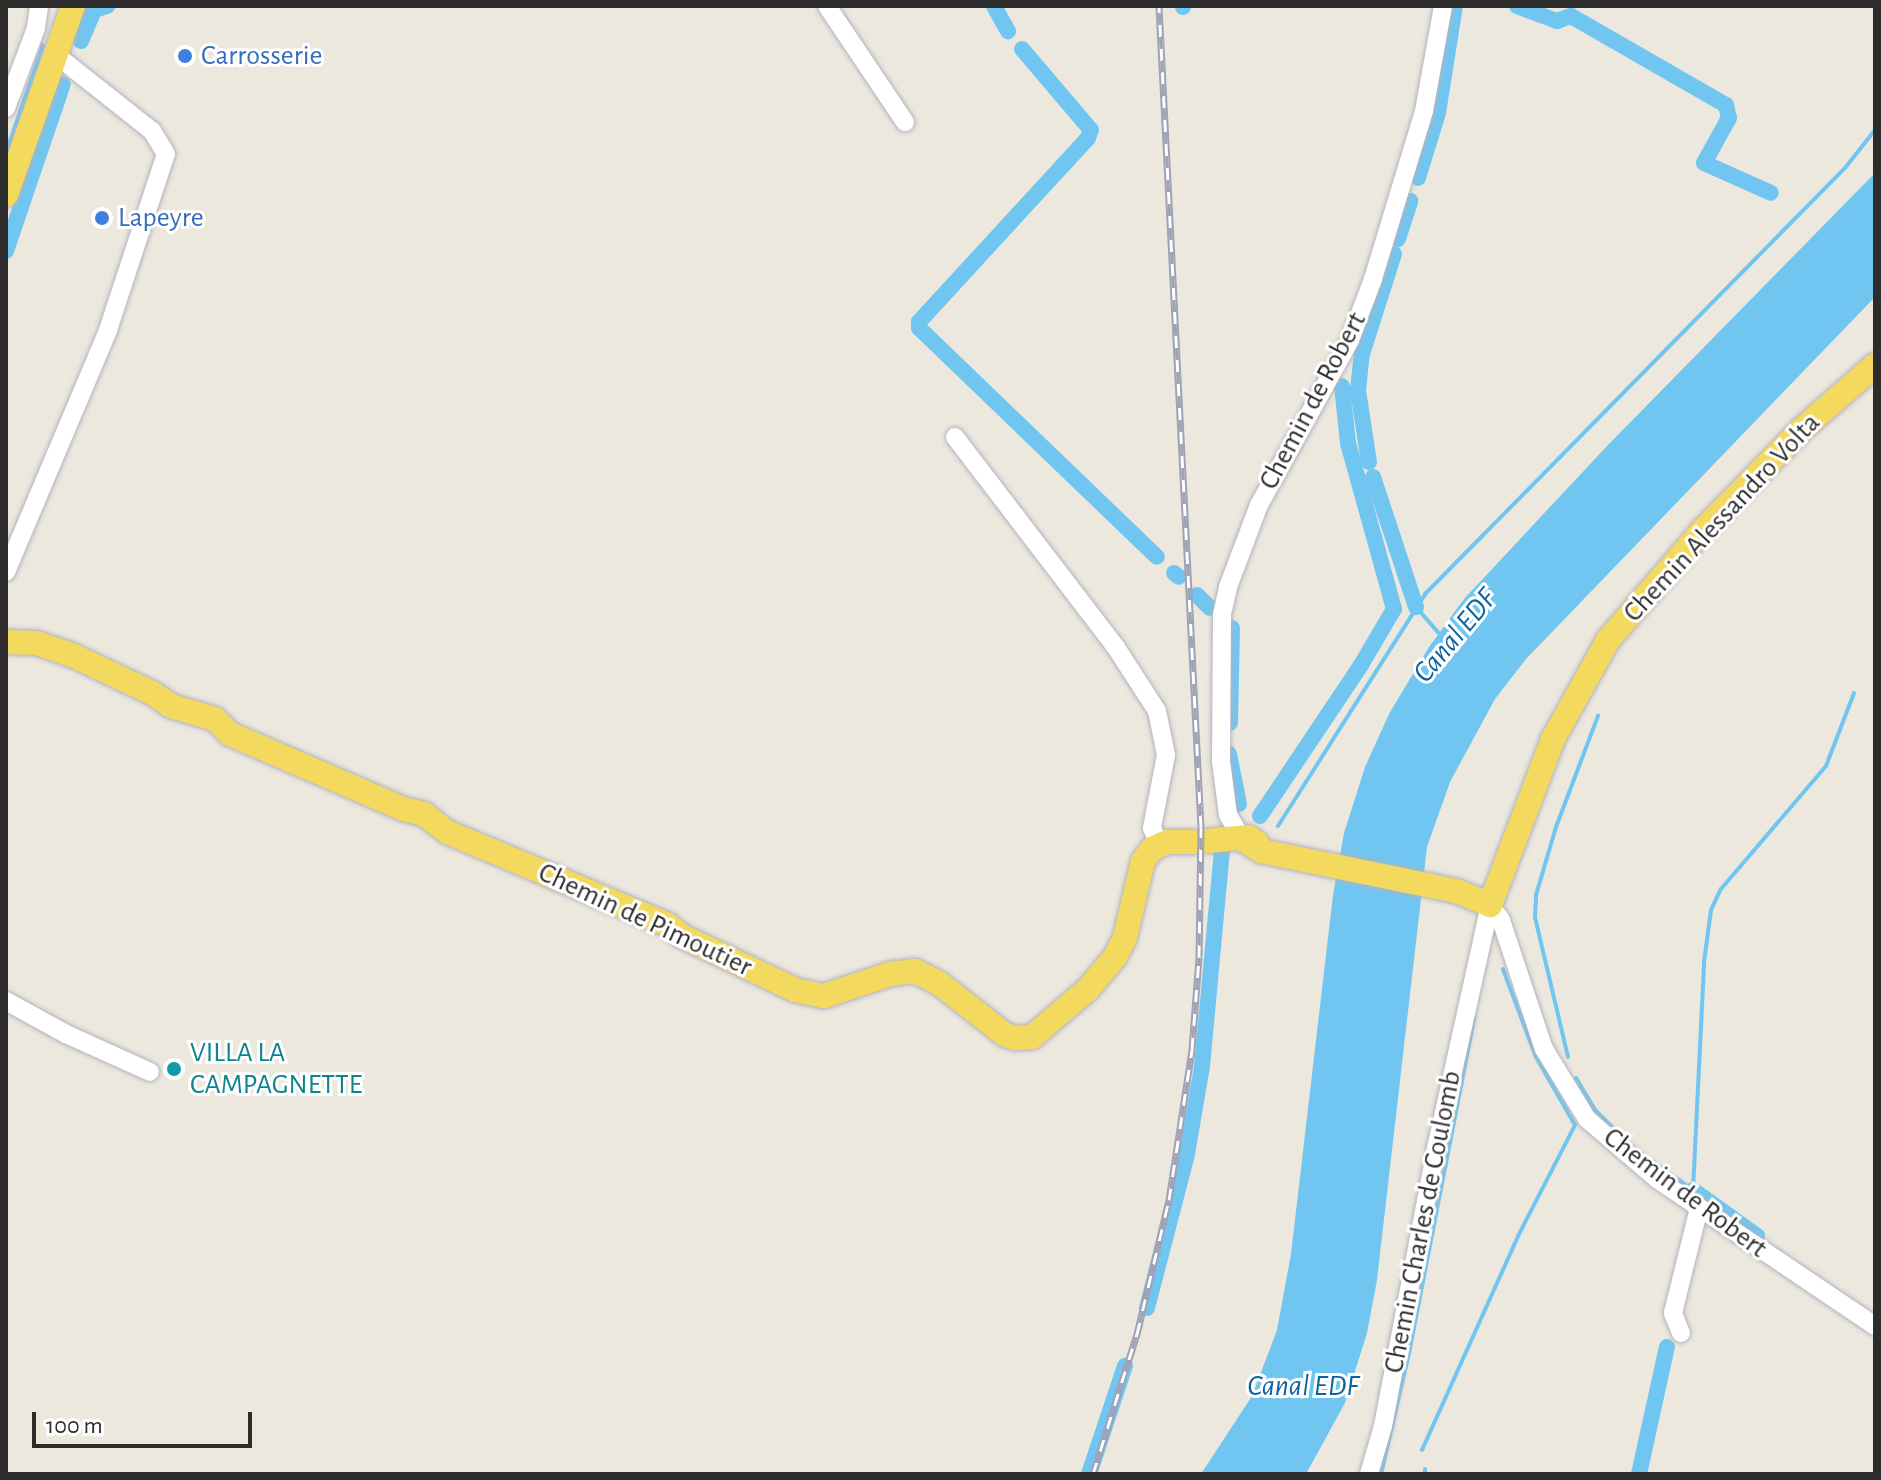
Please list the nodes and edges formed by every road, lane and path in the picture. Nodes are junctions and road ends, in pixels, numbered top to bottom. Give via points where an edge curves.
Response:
1 (39, 6) edge
2 (73, 6) edge
3 (827, 6) edge
4 (1443, 6) edge
5 (56, 55) junction
6 (6, 108) edge
7 (905, 122) dead end
8 (6, 195) edge
9 (1875, 365) edge
10 (955, 437) dead end
11 (6, 572) edge
12 (6, 642) edge
13 (1243, 832) junction
14 (1159, 844) junction
15 (1490, 905) junction
16 (1512, 952) junction
17 (1474, 966) junction
18 (6, 1001) edge
19 (150, 1072) dead end
20 (1699, 1208) junction
21 (1875, 1326) edge
22 (1681, 1333) dead end
23 (1369, 1474) edge

1 - 6 street
2 - 5 main road
3 - 7 street
4 - 13 street, Chemin de Robert via 1424,111 1365,302 1350,340 1273,475 1228,587 1222,614 1219,725 1228,815
5 - 8 main road
5 - 11 street via 152,131 166,154 108,330
9 - 15 main road, Chemin Alessandro Volta via 1801,430 1703,530 1608,640 1553,739
10 - 14 street via 1153,703 1166,755 1153,822
12 - 14 main road, Chemin de Pimoutier via 37,643 72,655 171,706 209,716 230,734 424,814 463,839 665,924 795,990 824,996 915,971 1015,1038 1032,1037 1088,989 1115,957 1143,861
13 - 14 main road
13 - 15 main road via 1252,848 1456,891
15 - 16 street, Chemin de Robert
15 - 17 street, Chemin Charles de Coulomb
16 - 17 street via 1494,949
16 - 20 street, Chemin de Robert via 1544,1049 1570,1096 1608,1140
17 - 23 street, Chemin Charles de Coulomb
18 - 19 street
20 - 21 street, Chemin de Robert
20 - 22 street via 1673,1313

